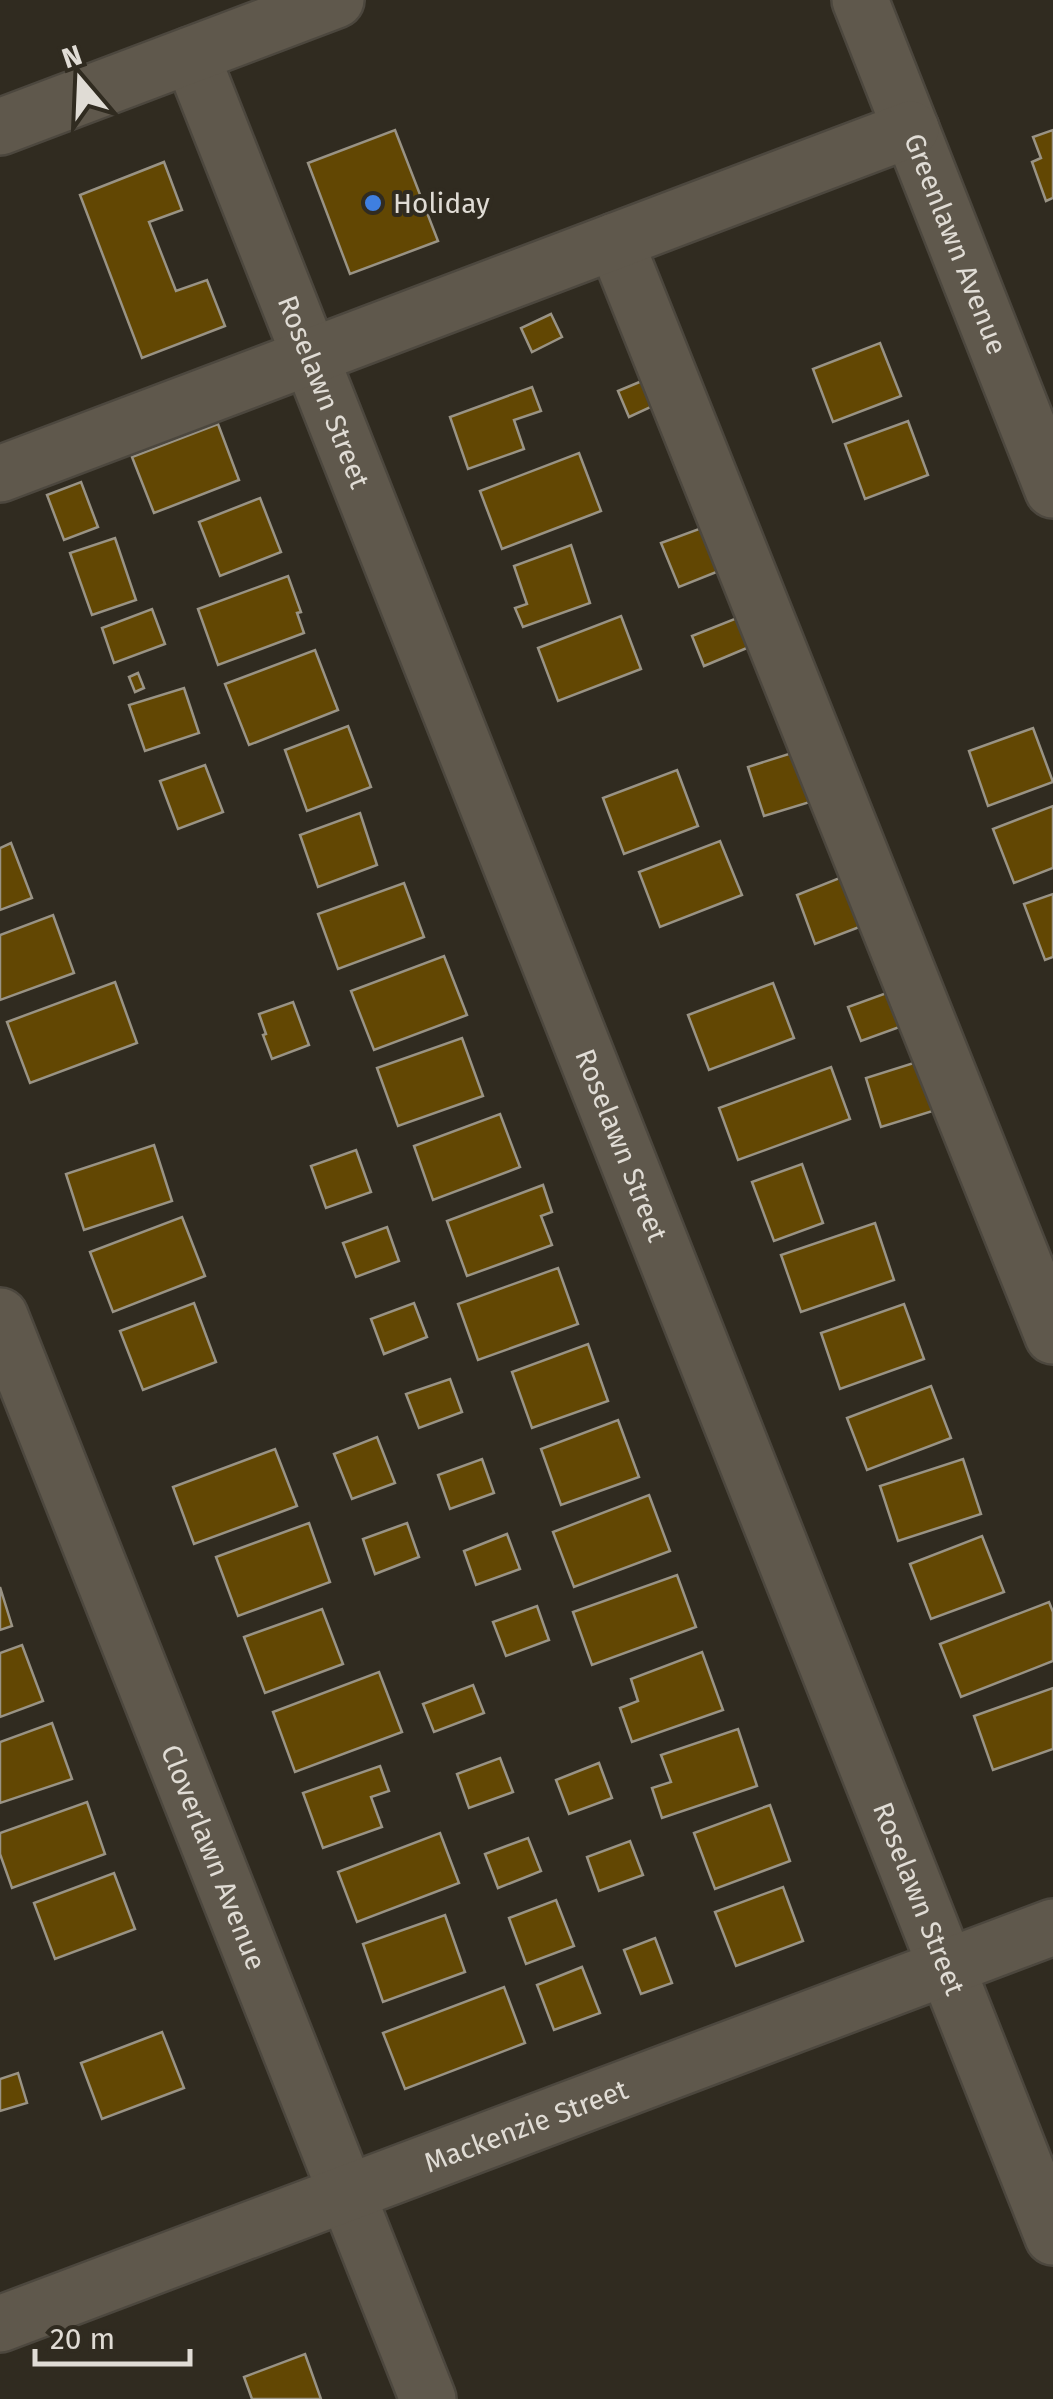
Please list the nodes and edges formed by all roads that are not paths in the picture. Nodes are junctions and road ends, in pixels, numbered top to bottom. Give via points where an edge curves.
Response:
1 (336, 0) edge
2 (860, 0) edge
3 (190, 55) junction
4 (0, 127) edge
5 (910, 129) junction
6 (615, 241) junction
7 (310, 355) junction
8 (0, 474) edge
9 (1053, 490) edge
10 (0, 1316) edge
11 (1053, 1336) edge
12 (1053, 1927) edge
13 (946, 1967) junction
14 (347, 2194) junction
15 (1053, 2238) edge
16 (0, 2324) edge
17 (428, 2399) edge

1 - 3 street
2 - 5 street, Greenlawn Avenue
3 - 4 street
3 - 7 street, Roselawn Street
5 - 6 street
5 - 9 street, Greenlawn Avenue
6 - 7 street
6 - 11 street
7 - 8 street
7 - 13 street, Roselawn Street
10 - 14 street, Cloverlawn Avenue
12 - 13 street, Mackenzie Street
13 - 14 street, Mackenzie Street
13 - 15 street, Roselawn Street
14 - 16 street, Mackenzie Street
14 - 17 street, Cloverlawn Avenue

